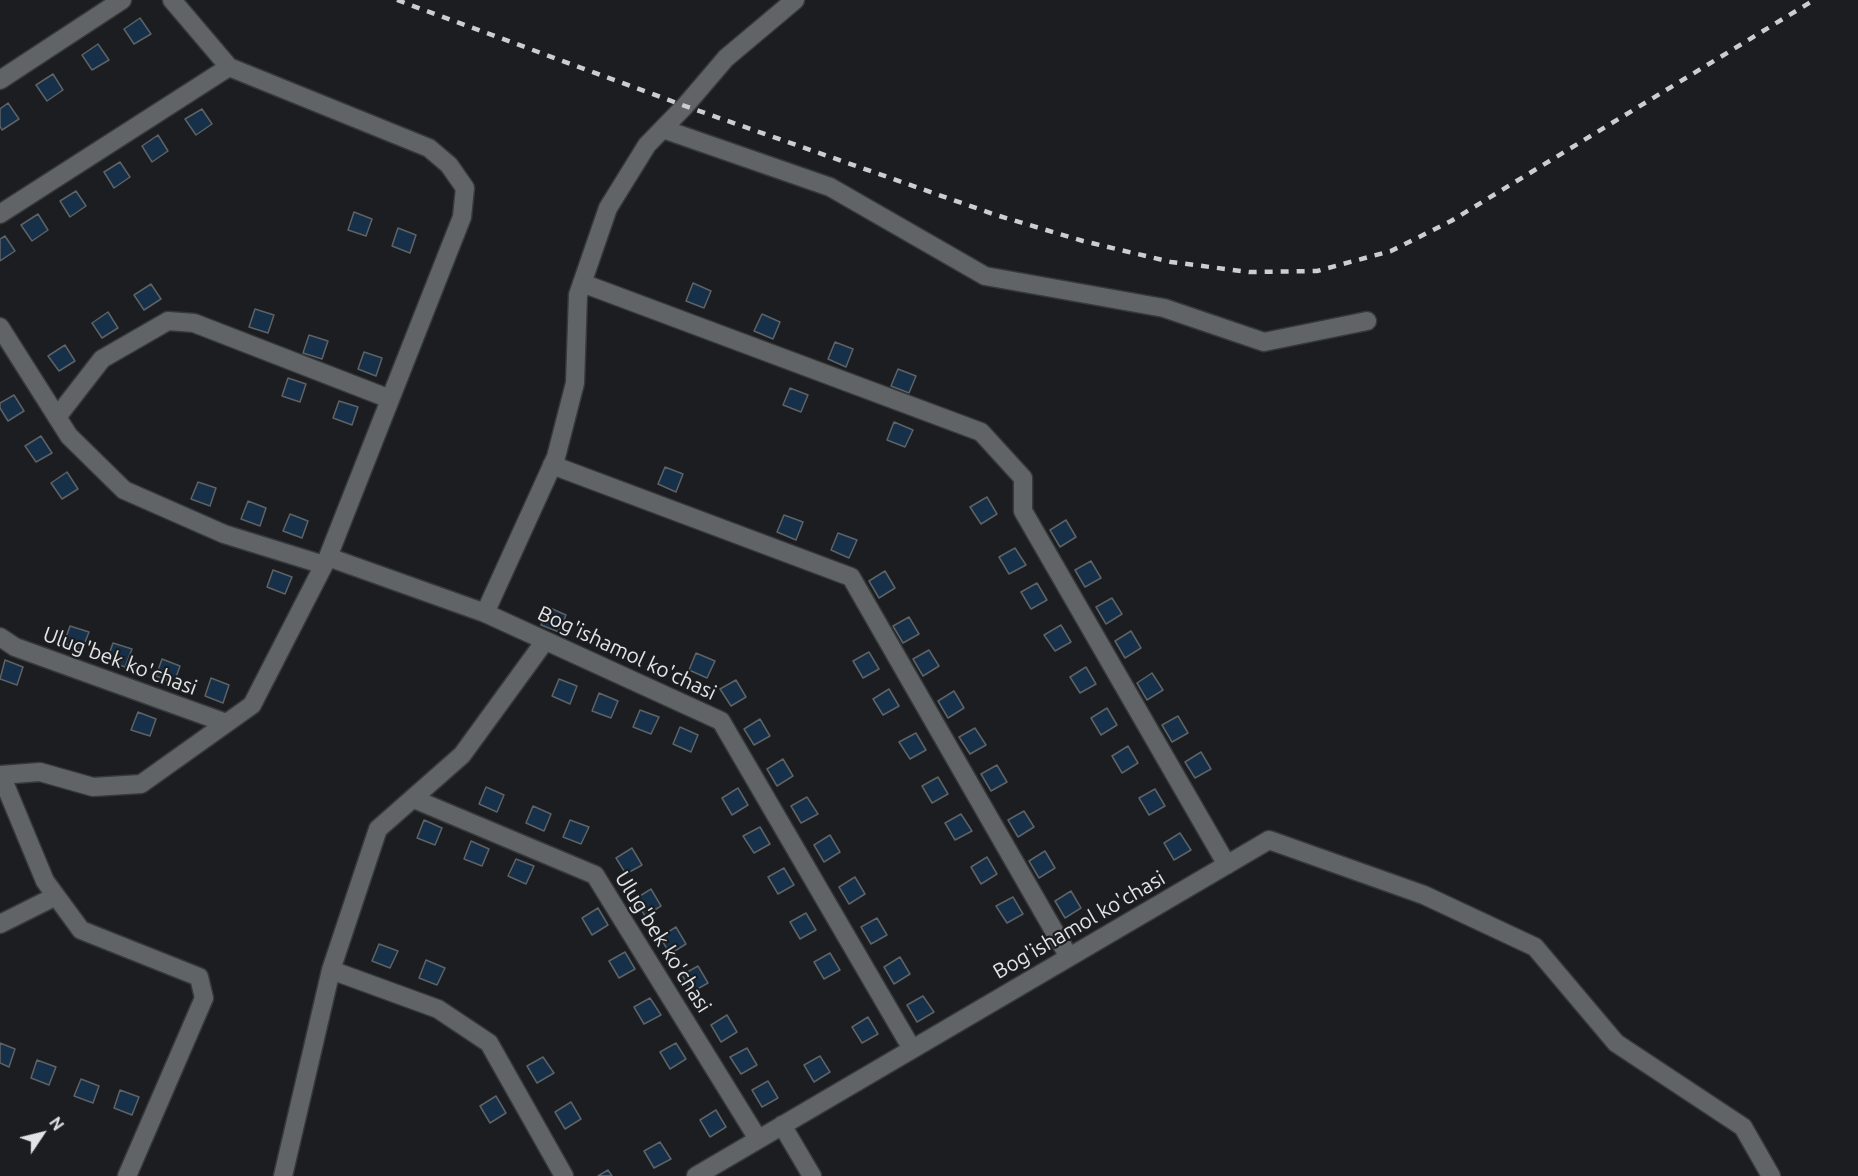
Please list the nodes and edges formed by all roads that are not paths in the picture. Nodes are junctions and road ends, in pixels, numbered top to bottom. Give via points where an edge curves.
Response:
1 (122, 0) edge
2 (172, 0) edge
3 (795, 0) edge
4 (229, 67) junction
5 (0, 80) edge
6 (663, 129) junction
7 (0, 213) edge
8 (582, 283) junction
9 (1367, 321) dead end
10 (0, 327) edge
11 (390, 399) junction
12 (57, 417) junction
13 (552, 465) junction
14 (326, 561) junction
15 (485, 613) junction
16 (0, 637) edge
17 (545, 641) junction
18 (226, 723) junction
19 (0, 775) edge
20 (414, 799) junction
21 (1227, 865) junction
22 (56, 896) junction
23 (0, 924) edge
24 (1069, 957) junction
25 (331, 970) junction
26 (912, 1048) junction
27 (782, 1125) junction
28 (758, 1139) junction
29 (127, 1176) edge
30 (283, 1176) edge
31 (564, 1176) edge
32 (696, 1176) edge
33 (812, 1176) edge
34 (1771, 1176) edge

1 - 5 street
2 - 4 street
3 - 6 street via 726,58
4 - 7 street
4 - 11 street via 429,148 465,188 462,217
6 - 8 street via 647,145 608,208
6 - 9 street via 830,187 985,276 1164,308 1264,342
8 - 13 street via 578,295 574,383
8 - 21 street via 981,432 1023,478 1023,511
10 - 12 street, Bog'ishamol ko'chasi
11 - 12 street via 195,323 168,321 102,359
11 - 14 street
12 - 14 street, Bog'ishamol ko'chasi via 69,436 124,490 224,534
13 - 15 street
13 - 24 street via 851,577
14 - 15 street, Bog'ishamol ko'chasi
14 - 18 street via 252,705
15 - 17 street, Bog'ishamol ko'chasi
16 - 18 street, Ulug'bek ko'chasi via 15,647
17 - 20 street via 462,755
17 - 26 street, Bog'ishamol ko'chasi via 721,721
18 - 19 street via 141,784 93,787 40,772
19 - 22 street via 45,881
20 - 25 street via 378,830
20 - 28 street, Ulug'bek ko'chasi via 595,875
21 - 24 street, Bog'ishamol ko'chasi
21 - 34 street, Bog'ishamol ko'chasi via 1269,840 1424,895 1535,947 1616,1043 1743,1127
22 - 23 street
22 - 29 street via 81,930 199,977 204,998
24 - 26 street, Bog'ishamol ko'chasi
25 - 30 street
25 - 31 street via 438,1008 489,1044
26 - 27 street, Bog'ishamol ko'chasi
27 - 28 street, Bog'ishamol ko'chasi
27 - 33 street
28 - 32 street, Bog'ishamol ko'chasi

